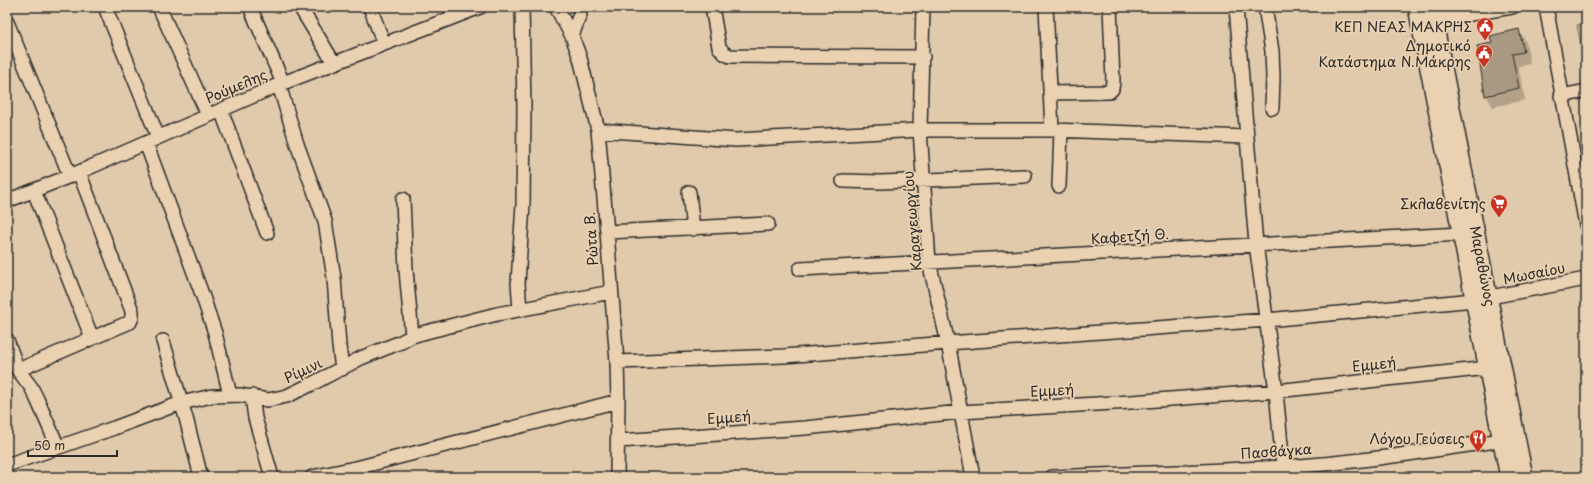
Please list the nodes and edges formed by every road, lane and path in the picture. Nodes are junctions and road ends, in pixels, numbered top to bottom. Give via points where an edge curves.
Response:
1 (105, 7) edge
2 (159, 7) edge
3 (250, 7) edge
4 (300, 7) edge
5 (370, 7) edge
6 (480, 7) edge
7 (522, 7) edge
8 (556, 7) edge
9 (580, 7) edge
10 (712, 7) edge
11 (923, 7) edge
12 (1046, 7) edge
13 (1110, 7) edge
14 (1236, 7) edge
15 (1265, 7) edge
16 (1417, 7) edge
17 (1512, 7) edge
18 (1546, 7) edge
19 (1432, 13) edge
20 (7, 23) edge
21 (572, 36) junction
22 (384, 44) junction
23 (922, 57) junction
24 (334, 63) junction
25 (281, 84) junction
26 (1586, 92) edge
27 (1050, 93) junction
28 (1561, 96) junction
29 (1272, 108) dead end
30 (221, 110) junction
31 (208, 116) junction
32 (598, 130) junction
33 (920, 130) junction
34 (1057, 130) junction
35 (158, 137) junction
36 (1247, 137) junction
37 (146, 143) junction
38 (75, 174) junction
39 (1025, 176) dead end
40 (924, 180) junction
41 (843, 182) dead end
42 (1059, 186) dead end
43 (34, 191) junction
44 (689, 192) dead end
45 (403, 199) dead end
46 (7, 201) edge
47 (768, 224) dead end
48 (1586, 225) edge
49 (693, 229) junction
50 (607, 232) junction
51 (267, 233) dead end
52 (1462, 234) junction
53 (1256, 244) junction
54 (929, 262) junction
55 (800, 269) dead end
56 (1586, 279) edge
57 (611, 292) junction
58 (1482, 299) junction
59 (520, 310) junction
60 (1267, 320) junction
61 (412, 336) junction
62 (92, 338) junction
63 (7, 340) edge
64 (163, 341) dead end
65 (948, 343) junction
66 (617, 362) junction
67 (1488, 368) junction
68 (342, 369) junction
69 (18, 370) junction
70 (1276, 391) junction
71 (230, 395) junction
72 (252, 396) junction
73 (618, 401) junction
74 (181, 402) junction
75 (960, 412) junction
76 (1502, 440) junction
77 (619, 441) junction
78 (58, 447) junction
79 (7, 465) edge
80 (1284, 472) edge
81 (201, 477) edge
82 (272, 477) edge
83 (312, 477) edge
84 (617, 477) edge
85 (973, 477) edge
86 (1052, 477) edge
87 (1509, 477) edge
88 (1524, 477) edge

1 - 35 street
2 - 31 street
3 - 25 street
4 - 24 street
5 - 22 street
6 - 22 street, Ρούμελης
7 - 59 street via 524,109 518,283
8 - 21 street, Ρώτα Β.
9 - 21 street
10 - 23 street via 719,47 730,56
11 - 23 street, Καραγεωργίου
12 - 27 street
13 - 27 street via 1112,89 1109,92
14 - 36 street
15 - 29 street via 1272,51
16 - 52 main road, Μαραθώνος
17 - 19 street
18 - 28 street
19 - 58 main road, Μαραθώνος
20 - 38 street
21 - 32 street, Ρώτα Β.
22 - 24 street, Ρούμελης
23 - 33 street, Καραγεωργίου
24 - 25 street, Ρούμελης
25 - 30 street, Ρούμελης
25 - 68 street via 297,144 325,221 334,278
26 - 28 street
27 - 34 street
28 - 48 street
30 - 31 street, Ρούμελης
30 - 51 street
31 - 35 street, Ρούμελης
32 - 33 street via 736,140
32 - 50 street, Ρώτα Β.
33 - 34 street
33 - 40 street, Καραγεωργίου
34 - 36 street
34 - 42 street
35 - 37 street, Ρούμελης
36 - 53 street
37 - 38 street, Ρούμελης
37 - 71 street via 215,333
38 - 43 street, Ρούμελης
38 - 62 street via 132,311 130,322
39 - 40 street
40 - 41 street
40 - 54 street, Καραγεωργίου
43 - 46 street, Ρούμελης
43 - 62 street
44 - 49 street
45 - 61 street
47 - 49 street
49 - 50 street
50 - 57 street, Ρώτα Β.
52 - 53 street, Καφετζή Θ.
52 - 58 main road, Μαραθώνος
53 - 54 street, Καφετζή Θ.
53 - 60 street
54 - 55 street, Καφετζή Θ.
54 - 65 street, Καραγεωργίου
56 - 58 street, Μωσαίου
57 - 59 street, Ρίμινι
57 - 66 street, Ρώτα Β.
58 - 60 street, Μωσαίου
58 - 67 main road, Μαραθώνος
58 - 88 main road, Μαραθώνος
59 - 61 street, Ρίμινι
60 - 65 street, Μωσαίου
60 - 70 street
61 - 68 street, Ρίμινι
62 - 69 street
63 - 69 street
64 - 74 street
65 - 66 street, Μωσαίου via 784,356
65 - 75 street, Καραγεωργίου
66 - 73 street, Ρώτα Β.
67 - 70 street, Εμμεή
67 - 76 main road, Μαραθώνος
68 - 72 street, Ρίμινι via 287,396 268,400
69 - 78 street via 31,387
70 - 75 street, Εμμεή
70 - 80 street
71 - 72 street, Ρίμινι
71 - 74 street, Ρίμινι
72 - 82 street via 255,418
73 - 77 street, Ρώτα Β.
73 - 83 street
74 - 78 street, Ρίμινι
74 - 81 street
75 - 77 street, Εμμεή via 805,428
75 - 85 street, Καραγεωργίου
76 - 80 street, Πασβάγκα
76 - 87 main road, Μαραθώνος
77 - 84 street, Ρώτα Β.
78 - 79 street, Ρίμινι
80 - 86 street, Πασβάγκα via 1131,472

